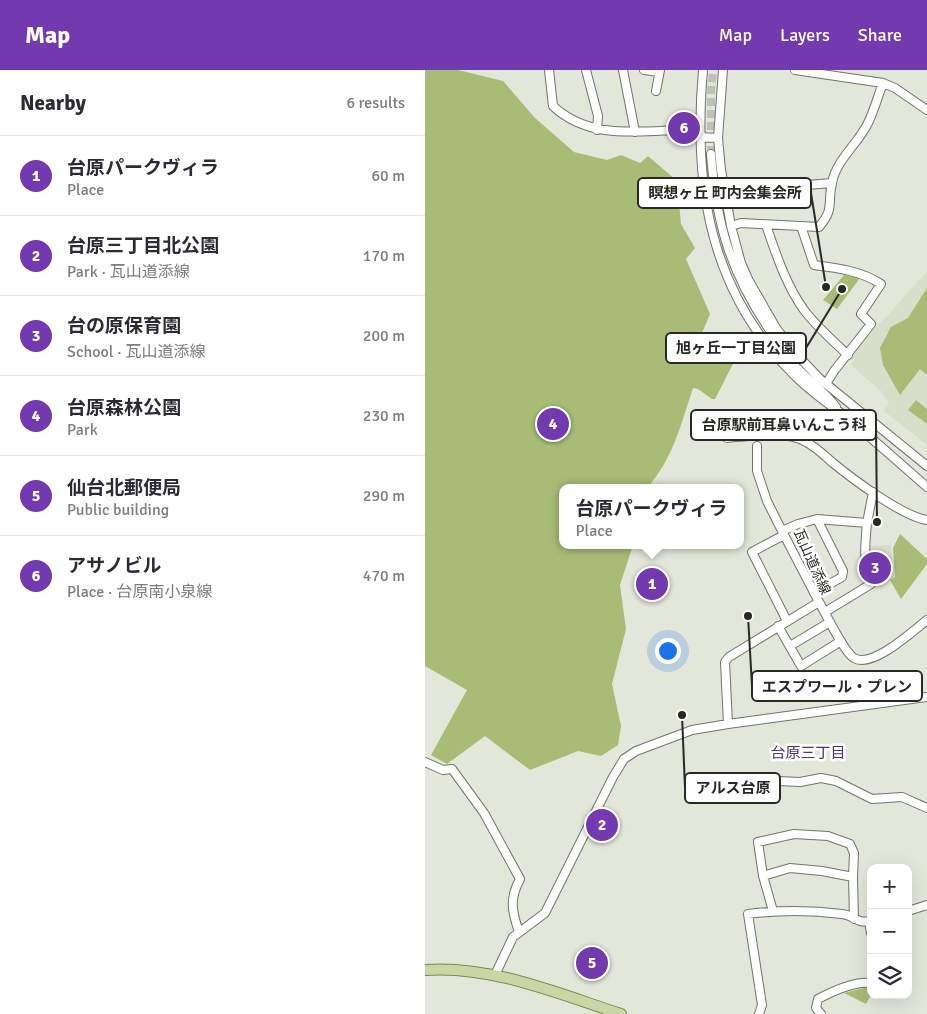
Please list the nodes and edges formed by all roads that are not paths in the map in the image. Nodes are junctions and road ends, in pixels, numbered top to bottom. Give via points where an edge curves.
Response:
1 (549, 70) edge
2 (586, 70) edge
3 (623, 70) edge
4 (644, 70) edge
5 (703, 70) edge
6 (723, 70) edge
7 (795, 70) edge
8 (659, 71) edge
9 (883, 83) junction
10 (656, 91) dead end
11 (927, 110) edge
12 (597, 130) junction
13 (676, 130) dead end
14 (635, 132) junction
15 (700, 137) junction
16 (718, 138) junction
17 (711, 154) tunnel mouth
18 (831, 183) junction
19 (807, 186) dead end
20 (766, 225) junction
21 (731, 226) junction
22 (801, 226) junction
23 (774, 336) junction
24 (847, 355) junction
25 (823, 382) junction
26 (841, 413) junction
27 (727, 438) dead end
28 (757, 446) dead end
29 (927, 466) edge
30 (927, 487) edge
31 (873, 492) junction
32 (817, 519) junction
33 (927, 519) edge
34 (867, 523) junction
35 (783, 533) junction
36 (814, 593) junction
37 (819, 602) junction
38 (825, 612) junction
39 (927, 620) edge
40 (787, 621) junction
41 (830, 622) junction
42 (778, 626) junction
43 (841, 641) junction
44 (790, 646) junction
45 (927, 698) edge
46 (728, 724) junction
47 (425, 762) edge
48 (727, 786) dead end
49 (927, 808) edge
50 (763, 876) junction
51 (853, 877) junction
52 (927, 905) edge
53 (912, 910) edge
54 (773, 911) junction
55 (854, 919) junction
56 (867, 921) edge
57 (519, 932) junction
58 (425, 970) edge
59 (495, 975) junction
60 (867, 983) edge
61 (621, 1014) edge
62 (759, 1014) edge
63 (821, 1014) edge

1 - 12 street via 553,106 563,116
2 - 12 street via 598,116
3 - 14 street
4 - 8 street
5 - 15 street
6 - 16 street
7 - 9 street
8 - 10 street
9 - 11 street
9 - 18 street via 867,125 851,146
12 - 14 street
13 - 14 street
15 - 16 street
15 - 26 street via 701,172 711,230 740,303 781,361 820,399
16 - 21 street
17 - 23 street via 713,191 730,257 752,302
18 - 19 street
18 - 22 street via 830,210 826,218 819,227
20 - 21 street via 741,223
20 - 22 street
20 - 24 street via 776,255 804,309
21 - 25 street via 741,263 758,298 776,328
22 - 24 street via 814,265 869,276 881,284 861,314 871,324
23 - 25 street via 811,376
23 - 26 street via 792,363
24 - 25 street
25 - 29 street
26 - 30 street
27 - 31 street via 771,435 806,441
28 - 35 street via 757,472
31 - 33 street via 918,519
31 - 34 street
32 - 34 street, 瓦山道添線
32 - 35 street, 瓦山道添線 via 798,524
32 - 36 street via 843,572 842,577
34 - 38 street via 864,556 871,584
35 - 36 street, 瓦山道添線
35 - 40 street via 752,552
36 - 37 street, 瓦山道添線
37 - 38 street
37 - 40 street, 瓦山道添線
38 - 41 street
39 - 43 street via 893,647 871,659 860,661 852,658
40 - 42 street, 瓦山道添線
41 - 43 street
41 - 44 street
42 - 44 street
42 - 46 street, 瓦山道添線 via 725,662
43 - 44 street via 801,666
45 - 46 street
46 - 57 street via 692,730 636,751 624,760 545,913
47 - 57 street via 443,770 452,769 483,812 520,879 514,890 513,902
48 - 49 street via 759,780 800,782 821,778 836,781 873,798 902,797
50 - 51 street via 790,868
50 - 51 street via 758,842 793,834 828,836 850,844 855,852
50 - 54 street
51 - 55 street
52 - 53 street
54 - 55 street via 845,914
54 - 62 street via 748,914 762,1005
55 - 56 street
57 - 59 street
58 - 59 main road via 455,969
59 - 61 main road
60 - 63 street via 852,985 819,999 816,1008

